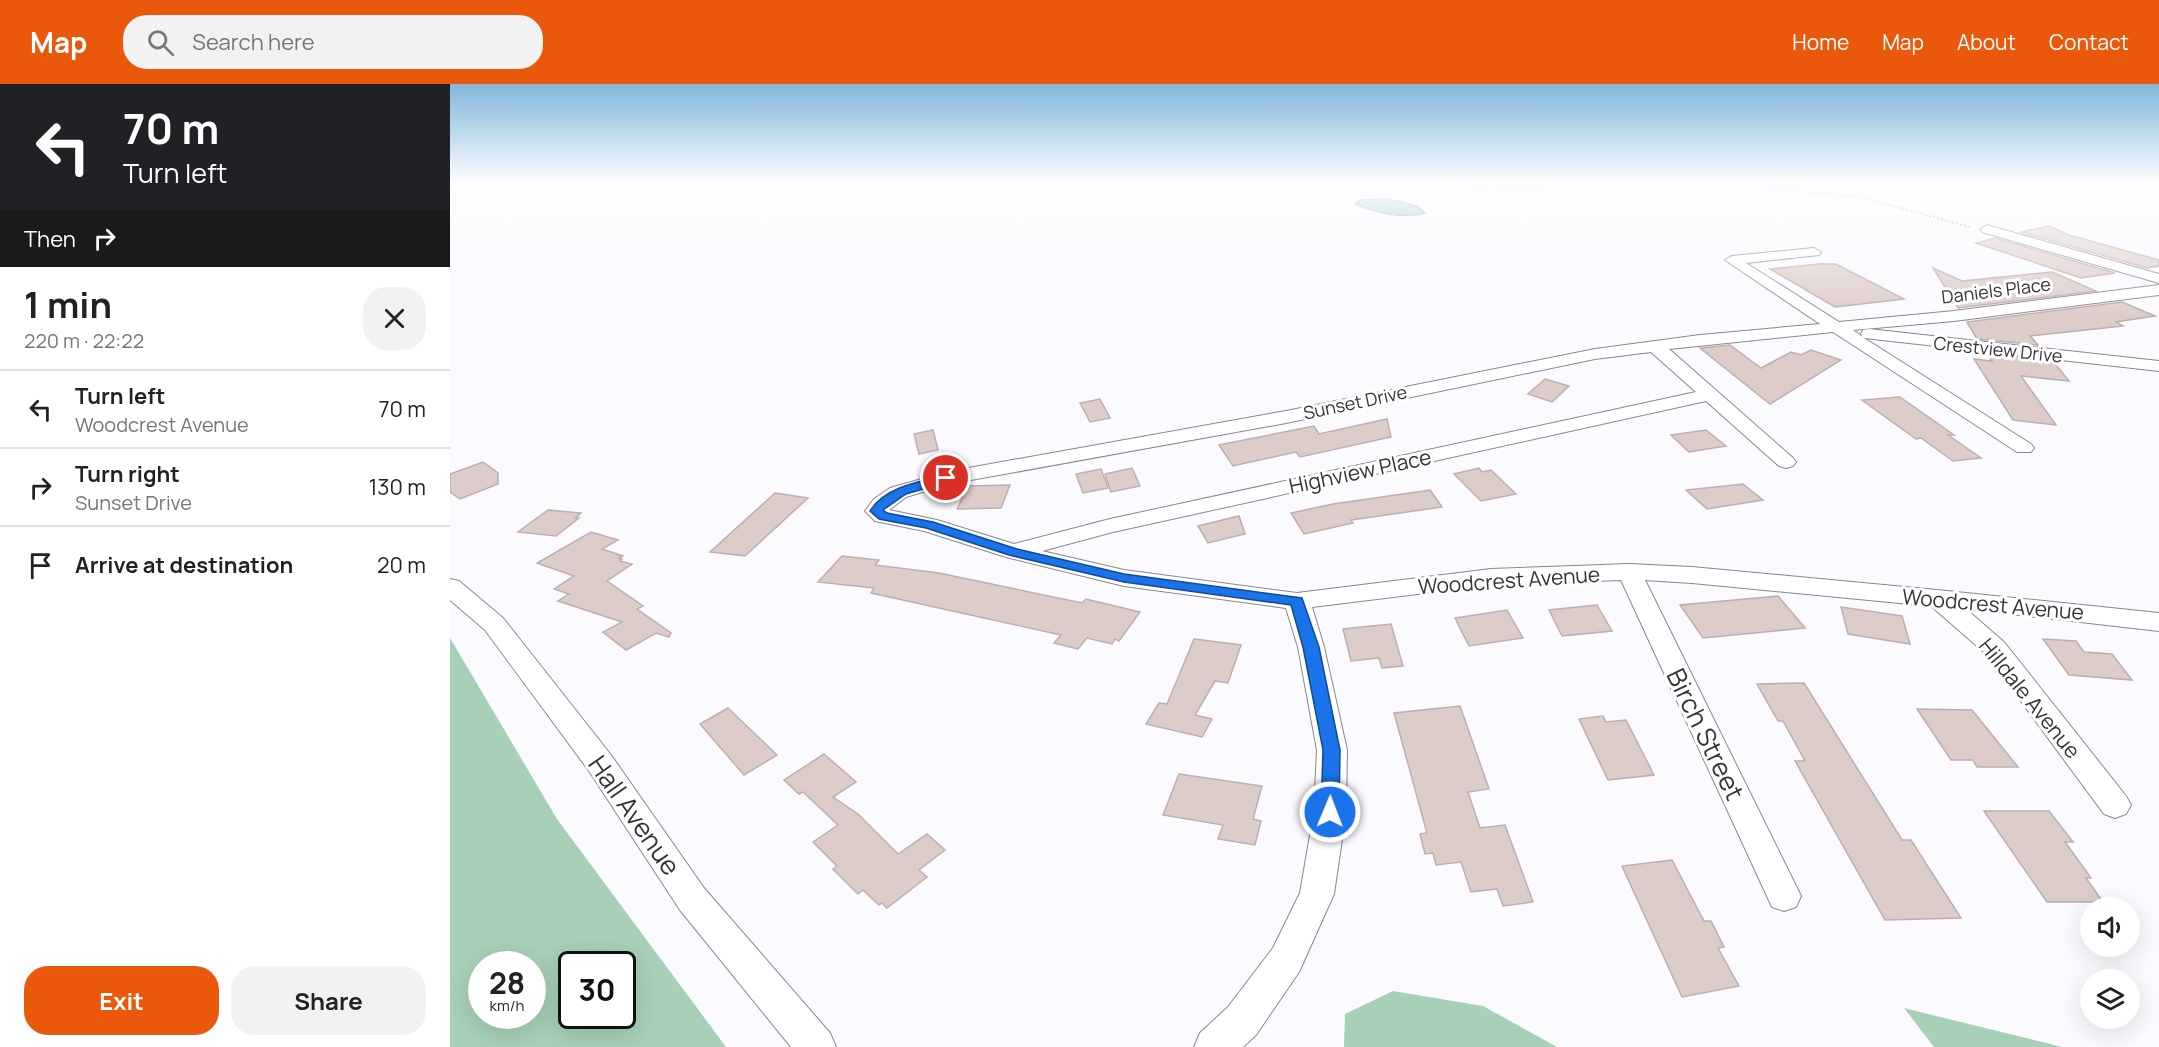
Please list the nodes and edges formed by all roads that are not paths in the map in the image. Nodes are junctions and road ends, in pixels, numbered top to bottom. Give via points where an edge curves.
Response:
1 (1987, 229) road end
2 (1814, 252) dead end
3 (2159, 279) edge
4 (2159, 290) edge
5 (1837, 328) junction
6 (1655, 346) junction
7 (2159, 366) edge
8 (1708, 395) junction
9 (2024, 448) dead end
10 (1786, 462) dead end
11 (880, 505) joint
12 (1014, 552) junction
13 (1629, 572) junction
14 (450, 587) edge
15 (1937, 598) junction
16 (1297, 602) junction
17 (2159, 622) edge
18 (2115, 805) dead end
19 (1784, 896) dead end
20 (816, 1047) edge
21 (1214, 1047) edge

1 - 3 street
2 - 5 street, Crestview Drive via 1732,260
4 - 5 street, Daniels Place
5 - 6 street, Sunset Drive
5 - 7 street, Crestview Drive via 1919,341
5 - 9 street, Crestview Drive
6 - 8 street
6 - 11 street, Sunset Drive via 1518,368 1286,417 946,478 902,491
8 - 10 street
8 - 12 street, Highview Place via 1148,518
11 - 12 street, Woodcrest Avenue via 876,511 883,516 929,525
12 - 16 street, Woodcrest Avenue via 1124,578
13 - 15 street, Woodcrest Avenue
13 - 16 street, Woodcrest Avenue via 1491,577
13 - 19 street, Birch Street
14 - 20 street, Hall Avenue via 494,624 600,763 692,899
15 - 17 street, Woodcrest Avenue
15 - 18 street, Hilldale Avenue via 1995,648
16 - 21 street via 1311,647 1332,750 1330,812 1317,894 1286,960 1242,1021

